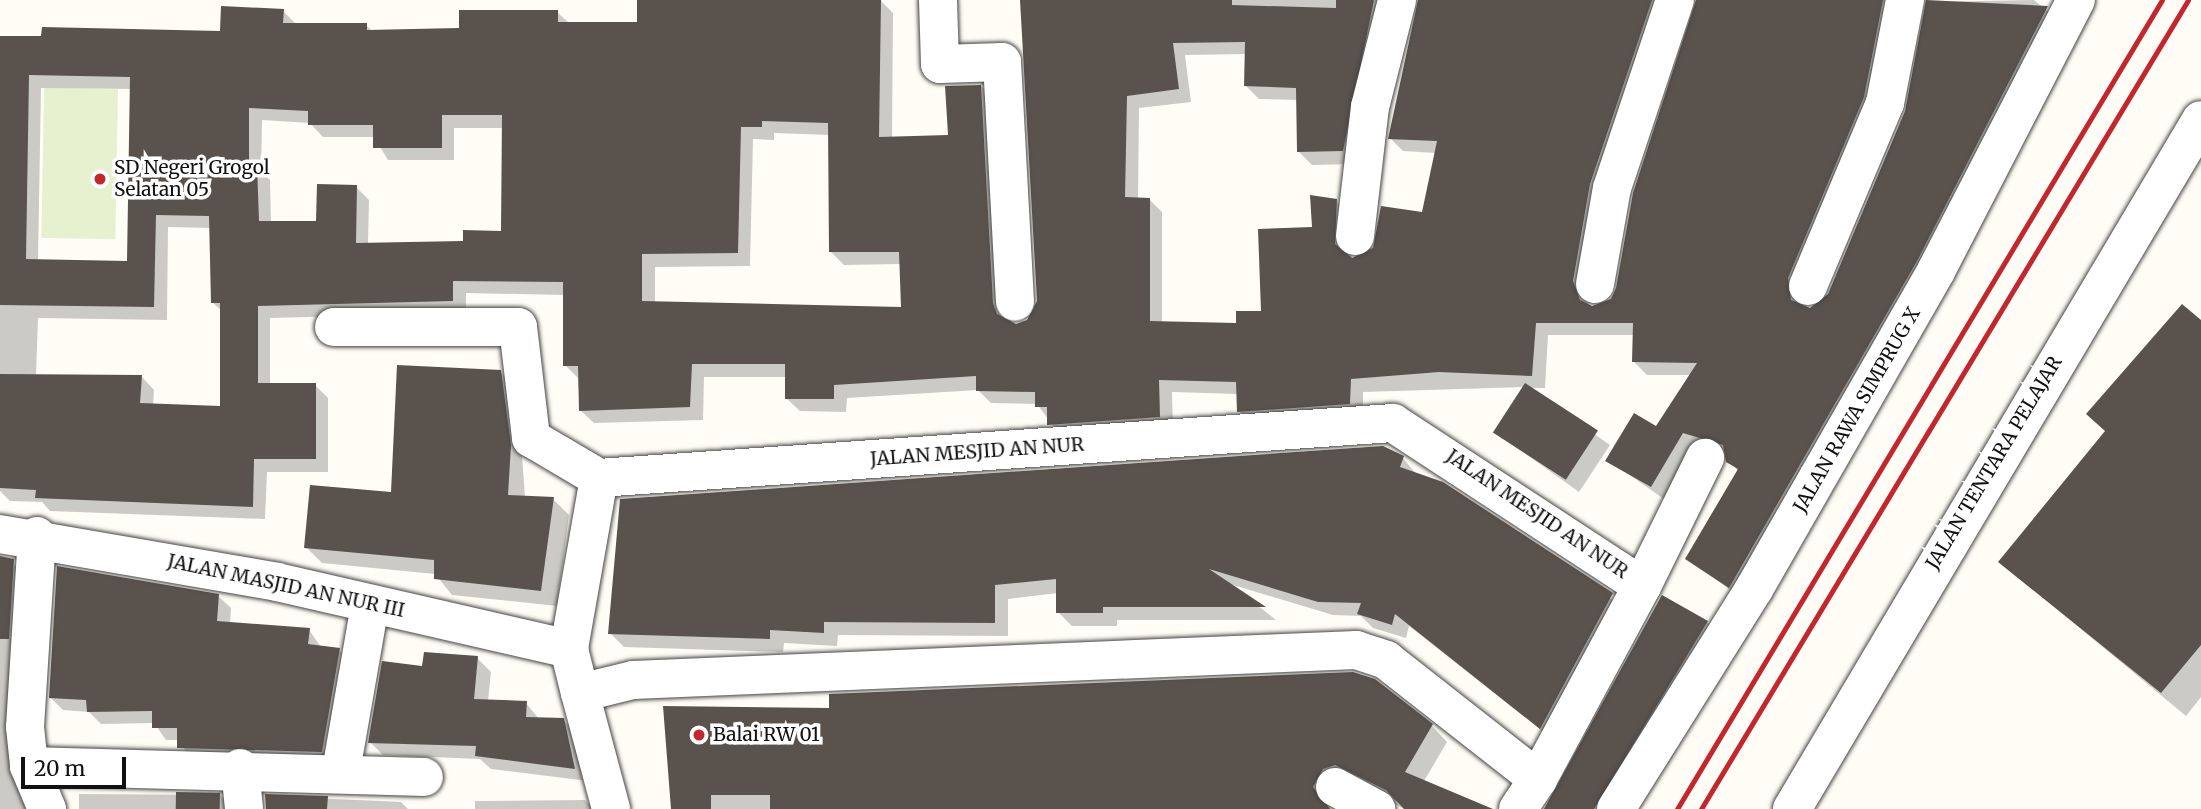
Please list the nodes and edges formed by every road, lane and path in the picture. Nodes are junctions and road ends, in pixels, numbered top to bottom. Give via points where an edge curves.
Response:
1 (938, 0) edge
2 (1397, 0) edge
3 (1675, 0) edge
4 (1905, 0) edge
5 (2076, 0) edge
6 (2201, 120) edge
7 (1355, 236) dead end
8 (1595, 284) dead end
9 (1808, 286) dead end
10 (1015, 302) dead end
11 (334, 327) dead end
12 (1705, 458) dead end
13 (598, 478) junction
14 (0, 534) edge
15 (37, 536) junction
16 (1642, 586) junction
17 (370, 604) junction
18 (569, 649) junction
19 (580, 693) junction
20 (29, 766) junction
21 (240, 768) junction
22 (341, 771) junction
23 (424, 777) dead end
24 (1335, 787) dead end
25 (1528, 794) edge
26 (47, 809) edge
27 (244, 809) edge
28 (611, 809) edge
29 (1376, 809) edge
30 (1616, 809) edge
31 (1792, 809) edge

1 - 10 street via 940,64 1002,62
2 - 7 street via 1370,107
3 - 8 street via 1612,188
4 - 9 street via 1885,103
5 - 30 street, JALAN RAWA SIMPRUG X via 1929,283 1754,589
6 - 31 street, JALAN TENTARA PELAJAR
11 - 13 street via 518,327 531,438
12 - 16 street
13 - 16 street, JALAN MESJID AN NUR via 1393,423
13 - 18 street
14 - 15 street, JALAN MASJID AN NUR III
15 - 17 street, JALAN MASJID AN NUR III
15 - 20 street via 25,727
16 - 25 street, JALAN MESJID AN NUR
17 - 18 street, JALAN MASJID AN NUR III
17 - 22 street
18 - 19 street
19 - 25 street, JALAN MESJID AN NUR via 633,680 1356,650 1386,660
19 - 28 street
20 - 21 street
20 - 26 street
21 - 22 street
21 - 27 street
22 - 23 street
24 - 29 street

